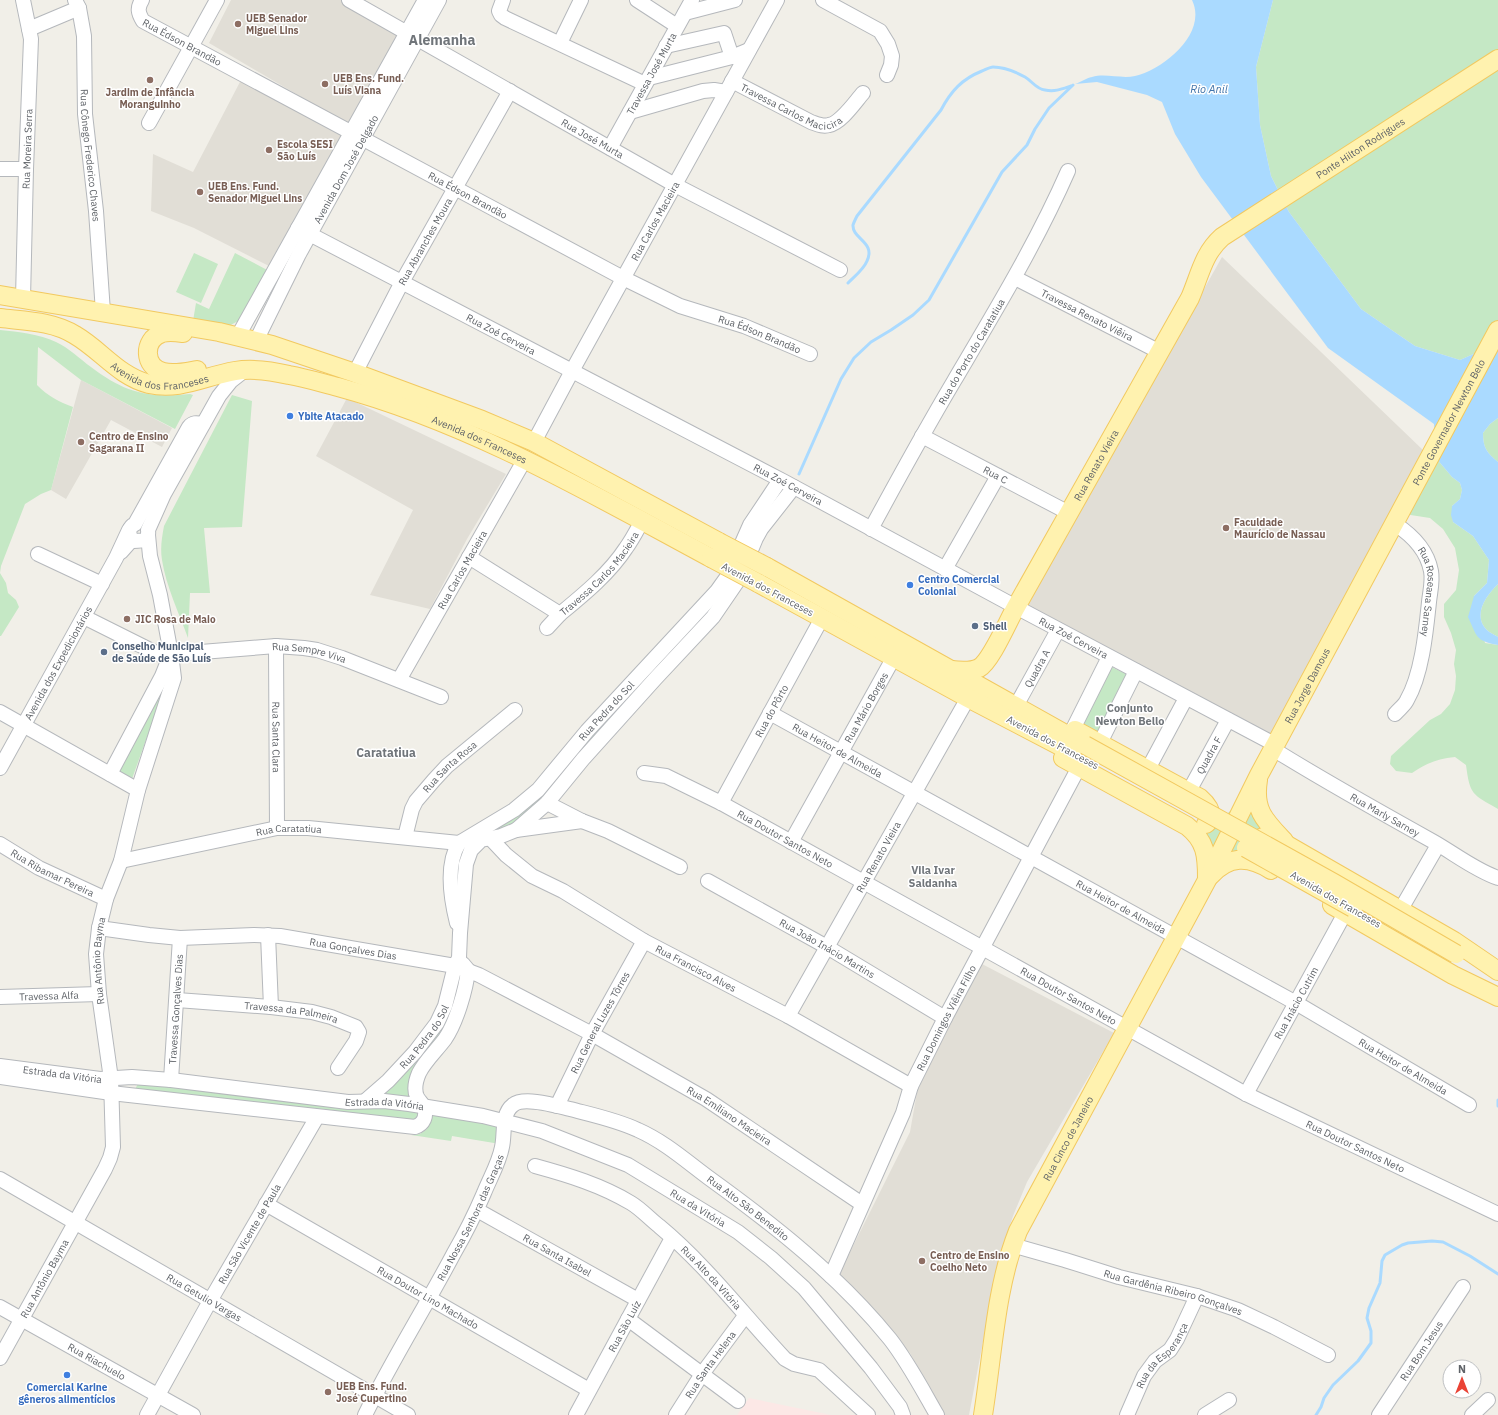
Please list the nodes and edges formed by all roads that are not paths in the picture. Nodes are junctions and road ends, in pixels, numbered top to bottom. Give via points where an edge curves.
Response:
1 (23, 0) edge
2 (217, 0) edge
3 (349, 0) edge
4 (425, 0) edge
5 (439, 0) edge
6 (503, 0) edge
7 (581, 0) edge
8 (637, 0) edge
9 (692, 0) edge
10 (734, 0) edge
11 (777, 0) edge
12 (823, 0) edge
13 (77, 4) edge
14 (842, 4) edge
15 (140, 7) edge
16 (685, 13) junction
17 (677, 26) junction
18 (29, 29) junction
19 (412, 36) junction
20 (560, 44) junction
21 (191, 46) junction
22 (666, 46) junction
23 (749, 50) junction
24 (732, 57) junction
25 (1498, 59) edge
26 (887, 75) dead end
27 (647, 81) junction
28 (729, 86) junction
29 (510, 91) junction
30 (863, 93) dead end
31 (630, 112) junction
32 (149, 123) dead end
33 (357, 136) junction
34 (610, 148) junction
35 (0, 169) edge
36 (26, 169) junction
37 (1068, 171) dead end
38 (675, 185) junction
39 (455, 188) junction
40 (304, 231) junction
41 (1222, 237) joint
42 (840, 270) dead end
43 (623, 278) junction
44 (1015, 278) junction
45 (402, 282) junction
46 (0, 295) edge
47 (23, 299) junction
48 (0, 308) edge
49 (103, 312) junction
50 (0, 318) edge
51 (1498, 330) edge
52 (238, 336) junction
53 (256, 341) junction
54 (294, 352) junction
55 (1160, 352) junction
56 (810, 354) dead end
57 (245, 369) junction
58 (572, 371) junction
59 (273, 372) junction
60 (355, 373) junction
61 (131, 378) junction
62 (203, 424) junction
63 (922, 436) junction
64 (534, 442) junction
65 (524, 459) junction
66 (998, 476) junction
67 (780, 480) junction
68 (794, 487) junction
69 (1411, 493) joint
70 (1069, 513) junction
71 (642, 521) junction
72 (1395, 524) junction
73 (871, 529) junction
74 (148, 532) junction
75 (133, 534) junction
76 (38, 554) dead end
77 (469, 557) junction
78 (945, 569) junction
79 (102, 584) junction
80 (160, 595) junction
81 (1016, 607) junction
82 (560, 614) junction
83 (84, 617) junction
84 (822, 618) junction
85 (546, 628) dead end
86 (1058, 630) junction
87 (276, 646) junction
88 (664, 648) junction
89 (171, 654) junction
90 (894, 657) junction
91 (1109, 657) junction
92 (951, 670) junction
93 (1136, 671) junction
94 (660, 673) junction
95 (398, 680) junction
96 (441, 697) dead end
97 (968, 698) junction
98 (1186, 698) junction
99 (1016, 706) junction
100 (515, 710) dead end
101 (0, 712) edge
102 (770, 713) junction
103 (1395, 714) dead end
104 (1228, 720) junction
105 (23, 726) junction
106 (1073, 729) junction
107 (1274, 747) junction
108 (841, 752) junction
109 (1087, 753) junction
110 (0, 768) edge
111 (1148, 768) junction
112 (644, 773) dead end
113 (110, 774) junction
114 (1259, 775) junction
115 (138, 790) junction
116 (1189, 791) junction
117 (915, 792) junction
118 (1249, 794) junction
119 (547, 803) junction
120 (721, 803) junction
121 (582, 821) junction
122 (1182, 824) junction
123 (1206, 824) junction
124 (278, 828) junction
125 (516, 830) junction
126 (405, 837) junction
127 (481, 838) junction
128 (791, 842) junction
129 (459, 843) junction
130 (0, 844) edge
131 (1288, 845) junction
132 (1438, 845) junction
133 (1030, 857) junction
134 (121, 861) junction
135 (1260, 863) junction
136 (680, 867) dead end
137 (1498, 878) edge
138 (1207, 880) junction
139 (708, 881) dead end
140 (864, 882) junction
141 (106, 899) junction
142 (1401, 909) junction
143 (1345, 913) junction
144 (99, 928) junction
145 (460, 933) junction
146 (268, 935) junction
147 (1176, 937) junction
148 (180, 938) junction
149 (644, 941) junction
150 (827, 947) junction
151 (982, 948) junction
152 (1454, 959) junction
153 (461, 965) junction
154 (1498, 971) edge
155 (1498, 977) edge
156 (99, 994) junction
157 (1498, 996) edge
158 (0, 997) edge
159 (177, 1000) junction
160 (1296, 1003) junction
161 (271, 1007) junction
162 (788, 1016) junction
163 (945, 1018) junction
164 (1127, 1027) junction
165 (592, 1034) junction
166 (0, 1066) edge
167 (338, 1068) dead end
168 (0, 1077) edge
169 (111, 1079) junction
170 (171, 1080) junction
171 (911, 1086) junction
172 (111, 1093) junction
173 (1246, 1094) junction
174 (365, 1101) junction
175 (1469, 1105) dead end
176 (424, 1106) junction
177 (557, 1106) junction
178 (317, 1117) junction
179 (504, 1121) junction
180 (535, 1166) dead end
181 (0, 1179) edge
182 (266, 1204) junction
183 (862, 1204) junction
184 (477, 1210) junction
185 (1498, 1214) edge
186 (75, 1222) junction
187 (672, 1238) junction
188 (1012, 1245) junction
189 (831, 1276) junction
190 (1463, 1287) dead end
191 (1196, 1296) junction
192 (430, 1298) junction
193 (638, 1300) junction
194 (210, 1301) junction
195 (0, 1307) edge
196 (745, 1316) junction
197 (21, 1319) junction
198 (628, 1319) junction
199 (1328, 1355) dead end
200 (0, 1358) edge
201 (702, 1374) junction
202 (590, 1390) junction
203 (158, 1395) junction
204 (375, 1396) junction
205 (1229, 1400) dead end
206 (1488, 1400) dead end
207 (738, 1401) dead end
208 (147, 1415) edge
209 (193, 1415) edge
210 (365, 1415) edge
211 (408, 1415) edge
212 (576, 1415) edge
213 (676, 1415) edge
214 (868, 1415) edge
215 (903, 1415) edge
216 (937, 1415) edge
217 (983, 1415) edge
218 (1128, 1415) edge
219 (1205, 1415) edge
220 (1379, 1415) edge
221 (1472, 1415) edge

1 - 18 street, Rua Moreira Serra
2 - 21 street
3 - 19 street, Rua José Murta
4 - 19 street, Avenida Dom José Delgado
5 - 19 street, Avenida Dom José Delgado
6 - 20 street via 499,8 501,15
7 - 20 street
8 - 17 street
9 - 16 street, Travessa José Murta
10 - 16 street
11 - 23 street, Rua Carlos Macieira
12 - 14 street
13 - 18 street
13 - 49 street, Rua Cônego Frederico Chaves via 84,36 85,114 96,211
14 - 26 street via 880,31 892,56
15 - 21 street, Rua Édson Brandão via 143,21
16 - 17 street, Travessa José Murta
17 - 22 street, Travessa José Murta
18 - 36 street, Rua Moreira Serra via 31,39
19 - 29 street, Rua José Murta
19 - 33 street, Avenida Dom José Delgado
20 - 27 street
21 - 32 street
21 - 33 street, Rua Édson Brandão
22 - 24 street via 722,33 726,35
22 - 27 street, Travessa José Murta
23 - 24 street
23 - 28 street, Rua Carlos Macieira
24 - 27 street
25 - 41 main road, Ponte Hilton Rodrigues
27 - 31 street, Travessa José Murta
28 - 30 street, Travessa Carlos Macicira via 823,126 834,124
28 - 31 street via 702,91
28 - 38 street, Rua Carlos Macieira
29 - 34 street, Rua José Murta
29 - 39 street, Rua Abranches Moura
31 - 34 street, Travessa José Murta
33 - 39 street, Rua Édson Brandão
33 - 40 street, Avenida Dom José Delgado
34 - 38 street, Rua José Murta
35 - 36 street
36 - 47 street, Rua Moreira Serra
37 - 44 street, Rua do Porto do Caratatiua
38 - 42 street, Rua José Murta
38 - 43 street, Rua Carlos Macieira
39 - 43 street, Rua Édson Brandão
39 - 45 street, Rua Abranches Moura
40 - 45 street, Rua Zoé Cerveira
40 - 52 street, Avenida Dom José Delgado
40 - 53 street, Avenida Dom José Delgado
41 - 55 main road, Rua Renato Vieira via 1205,258 1190,298
43 - 56 street, Rua Édson Brandão via 680,306 744,326
43 - 58 street, Rua Carlos Macieira
44 - 55 street, Travessa Renato Viêira
44 - 63 street, Rua do Porto do Caratatiua
45 - 58 street, Rua Zoé Cerveira
45 - 60 street, Rua Abranches Moura
46 - 47 main road, Avenida dos Franceses
47 - 49 main road, Avenida dos Franceses
48 - 61 main road via 57,317 86,328 96,336
49 - 52 main road, Avenida dos Franceses
50 - 61 main road, Avenida dos Franceses via 63,329 82,340
51 - 69 main road, Ponte Governador Newton Belo
52 - 53 main road, Avenida dos Franceses
53 - 54 main road, Avenida dos Franceses
54 - 59 main road via 175,332 157,335 148,348 148,359 152,364 159,371 169,373 223,366
54 - 60 main road, Avenida dos Franceses
55 - 70 main road, Rua Renato Vieira
57 - 59 main road, Avenida dos Franceses
57 - 61 main road, Avenida dos Franceses via 222,373 189,384 171,386
57 - 62 street via 226,386
58 - 64 street, Rua Carlos Macieira
58 - 67 street, Rua Zoé Cerveira
59 - 65 main road, Avenida dos Franceses via 330,385 402,407
60 - 64 main road, Avenida dos Franceses
62 - 74 street via 164,494
62 - 75 street, Avenida dos Expedicionários via 195,423 189,427
63 - 66 street, Rua C
63 - 73 street, Rua do Porto do Caratatiua
64 - 92 main road, Avenida dos Franceses, bridge via 767,567
65 - 71 main road, Avenida dos Franceses
65 - 77 street, Rua Carlos Macieira
66 - 70 street, Rua C
66 - 78 street
67 - 68 street, Rua Zoé Cerveira
67 - 88 street, Rua Pedra do Sol via 750,525 723,584
68 - 73 street, Rua Zoé Cerveira
68 - 94 street, Rua Pedra do Sol via 761,529 739,579 713,617
69 - 72 main road, Rua Jorge Damous
70 - 81 main road, Rua Renato Vieira
71 - 82 street, Travessa Carlos Macieira via 618,559 584,594
71 - 84 main road, Avenida dos Franceses, bridge
72 - 103 street, Rua Roseana Sarney via 1408,532 1418,544 1431,572 1426,631 1413,688 1407,702
72 - 107 main road, Rua Jorge Damous
73 - 78 street, Rua Zoé Cerveira
74 - 75 street via 141,523
74 - 80 street, Rua Antônio Bayma via 150,556
75 - 79 street, Avenida dos Expedicionários
75 - 80 street, Rua Antônio Bayma
76 - 79 street
77 - 82 street, Travessa Carlos Macieira
77 - 95 street, Rua Carlos Macieira
78 - 81 street, Rua Zoé Cerveira
79 - 83 street, Avenida dos Expedicionários
80 - 89 street, Rua Antônio Bayma
81 - 86 street, Rua Zoé Cerveira
81 - 92 main road, Rua Renato Vieira via 985,663 971,670
82 - 85 street
83 - 89 street, Rua Sempre Viva via 158,654
83 - 105 street, Avenida dos Expedicionários
84 - 90 main road, Avenida dos Franceses
84 - 102 street, Rua do Pôrto
86 - 91 street, Rua Zoé Cerveira
86 - 99 street, Quadra A
87 - 89 street, Rua Sempre Viva
87 - 95 street, Rua Sempre Viva via 317,650
87 - 124 street, Rua Santa Clara
88 - 94 street via 670,650 671,655
88 - 127 street, Rua Pedra do Sol via 587,731 535,793
89 - 113 street
89 - 115 street, Rua Antônio Bayma via 174,678
90 - 97 main road, Avenida dos Franceses
90 - 108 street, Rua Mário Borges
91 - 93 street, Rua Zoé Cerveira
91 - 106 street
92 - 99 main road, Avenida dos Franceses
93 - 98 street, Rua Zoé Cerveira
93 - 109 street, Rua Domingos Viêira Filho
94 - 119 street, Rua Pedra do Sol
95 - 96 street, Rua Sempre Viva
97 - 109 main road, Avenida dos Franceses
97 - 117 street, Rua Renato Vieira
98 - 104 street, Rua Zoé Cerveira
98 - 111 street
99 - 106 main road
99 - 109 main road, Avenida dos Franceses
100 - 126 street, Rua Santa Rosa via 434,780 416,801
101 - 105 street
102 - 108 street, Rua Heitor de Almeida
102 - 120 street, Rua do Pôrto
104 - 107 street, Rua Zoé Cerveira
104 - 116 street, Quadra F
105 - 110 street, Avenida dos Expedicionários
105 - 113 street
106 - 109 main road
107 - 114 main road, Rua Jorge Damous
107 - 132 street, Rua Marly Sarney via 1337,789
108 - 117 street, Rua Heitor de Almeida
108 - 128 street, Rua Mário Borges
109 - 111 main road
109 - 122 main road
109 - 133 street, Rua Domingos Viêira Filho
109 - 152 main road, Avenida dos Franceses, bridge via 1338,899
111 - 116 main road
112 - 120 street, Rua Doutor Santos Neto via 666,776
113 - 115 street
114 - 118 main road, Rua Jorge Damous
114 - 131 main road via 1257,795 1260,810 1266,821
115 - 134 street, Rua Antônio Bayma
116 - 123 main road via 1209,807 1211,818
117 - 133 street, Rua Heitor de Almeida
117 - 140 street, Rua Renato Vieira
118 - 123 main road
118 - 138 main road, Rua Jorge Damous
119 - 121 street
119 - 125 street, Rua Pedra do Sol
120 - 128 street, Rua Doutor Santos Neto
121 - 125 street
121 - 136 street
122 - 123 main road via 1193,827
122 - 138 main road via 1194,832 1202,843 1206,855
124 - 126 street, Rua Caratatiua via 308,828
124 - 134 street, Rua Caratatiua
125 - 127 street, Rua Pedra do Sol via 501,836
126 - 129 street, Rua Caratatiua
127 - 129 street, Rua Pedra do Sol
127 - 145 street, Rua Pedra do Sol via 467,860
127 - 149 street, Rua Francisco Alves via 532,876 563,891
128 - 140 street, Rua Doutor Santos Neto
129 - 145 street, Rua Pedra do Sol via 454,852 451,886 452,904
130 - 141 street, Rua Ribamar Pereira via 39,868
131 - 135 main road via 1270,836 1259,838 1253,851
131 - 142 main road
132 - 137 street, Rua Marly Sarney
132 - 142 street
133 - 147 street, Rua Heitor de Almeida
133 - 151 street, Rua Domingos Viêira Filho
134 - 141 street, Rua Antônio Bayma
135 - 138 main road via 1245,860 1229,862
135 - 143 main road
138 - 147 main road, Rua Cinco de Janeiro
139 - 150 street, Rua João Inácio Martins
140 - 150 street, Rua Renato Vieira
140 - 151 street, Rua Doutor Santos Neto
141 - 144 street, Rua Antônio Bayma
142 - 154 main road
143 - 157 main road via 1453,975
143 - 160 street, Rua Inácio Cutrim
144 - 148 street, Rua Gonçalves Dias
144 - 156 street, Rua Antônio Bayma via 96,954
145 - 153 street, Rua Pedra do Sol
146 - 148 street, Rua Gonçalves Dias
146 - 153 street, Rua Gonçalves Dias
146 - 161 street
147 - 160 street, Rua Heitor de Almeida
147 - 164 main road, Rua Cinco de Janeiro
148 - 159 street, Travessa Gonçalves Dias
149 - 162 street, Rua Francisco Alves
149 - 165 street, Rua General Luzes Tôrres
150 - 162 street, Rua Renato Vieira
150 - 163 street, Rua João Inácio Martins
151 - 163 street, Rua Domingos Viêira Filho
151 - 164 street, Rua Doutor Santos Neto
152 - 155 main road, Avenida dos Franceses
152 - 157 main road, Avenida dos Franceses
153 - 165 street, Rua Gonçalves Dias
153 - 174 street, Rua Pedra do Sol via 437,1023 415,1052
153 - 176 street, Rua Pedra do Sol via 465,986 450,1030 417,1079 417,1097
156 - 158 street, Travessa Alfa
156 - 169 street, Rua Antônio Bayma
159 - 161 street, Travessa da Palmeira
159 - 170 street, Travessa Gonçalves Dias
160 - 173 street, Rua Inácio Cutrim
160 - 175 street, Rua Heitor de Almeida
161 - 167 street, Travessa da Palmeira via 312,1012 358,1028 356,1041
162 - 171 street, Rua Francisco Alves
163 - 171 street, Rua Domingos Viêira Filho
164 - 173 street, Rua Doutor Santos Neto
164 - 188 main road, Rua Cinco de Janeiro
165 - 177 street, Rua General Luzes Tôrres
165 - 183 street, Rua Emíliano Macieira via 706,1099
166 - 169 street, Estrada da Vitória
168 - 172 street, Estrada da Vitória
169 - 170 street, Estrada da Vitória via 132,1077
169 - 172 street, Rua Antônio Bayma
170 - 174 street, Estrada da Vitória via 348,1102
171 - 183 street, Rua Domingos Viêira Filho via 903,1113
172 - 178 street, Estrada da Vitória
172 - 186 street, Rua Antônio Bayma via 113,1147 110,1158
173 - 185 street, Rua Doutor Santos Neto
174 - 176 street, Estrada da Vitória
176 - 178 street, Estrada da Vitória via 424,1121 415,1127
176 - 179 street, Rua da Vitória
177 - 179 street, Rua Alto São Benedito via 518,1102 510,1107
177 - 189 street, Rua Alto São Benedito via 622,1124 653,1137 740,1200
178 - 182 street, Rua São Vicente de Paula
179 - 184 street, Rua Nossa Senhora das Graças via 501,1154
179 - 215 street, Rua da Vitória via 542,1132 628,1165 738,1232 809,1293 870,1368 900,1407
180 - 187 street, Rua Alto da Vitória via 571,1176 632,1204
181 - 186 street, Rua Getulio Vargas
182 - 192 street, Rua Doutor Lino Machado
182 - 194 street, Rua São Vicente de Paula
183 - 189 street, Rua Domingos Viêira Filho
184 - 192 street, Rua Nossa Senhora das Graças
184 - 193 street, Rua Santa Isabel
186 - 194 street, Rua Getulio Vargas
186 - 197 street, Rua Antônio Bayma
187 - 193 street, Rua São Luíz
187 - 196 street, Rua Alto da Vitória via 711,1276
188 - 191 street, Rua Gardênia Ribeiro Gonçalves via 1119,1277
188 - 217 main road, Rua Cinco de Janeiro via 995,1327
189 - 216 street, Rua Alto São Benedito via 890,1339
190 - 220 street, Rua Bom Jesus
191 - 199 street, Rua Gardênia Ribeiro Gonçalves via 1238,1310
191 - 218 street, Rua da Esperança via 1177,1340 1144,1376
192 - 202 street, Rua Doutor Lino Machado
192 - 204 street, Rua Nossa Senhora das Graças
193 - 198 street, Rua São Luíz
194 - 203 street, Rua São Vicente de Paula
194 - 204 street, Rua Getulio Vargas
195 - 197 street, Rua Riachuelo
196 - 201 street, Rua Santa Helena
196 - 214 street, Rua Alto da Vitória via 785,1358 794,1364 819,1370
197 - 200 street, Rua Antônio Bayma
197 - 203 street, Rua Riachuelo
198 - 201 street
198 - 202 street, Rua São Luíz
201 - 207 street
201 - 213 street, Rua Santa Helena
202 - 212 street, Rua São Luíz
203 - 208 street, Rua São Vicente de Paula
203 - 209 street, Rua Riachuelo
204 - 210 street, Rua Nossa Senhora das Graças
204 - 211 street, Rua Getulio Vargas
205 - 219 street
206 - 221 street

